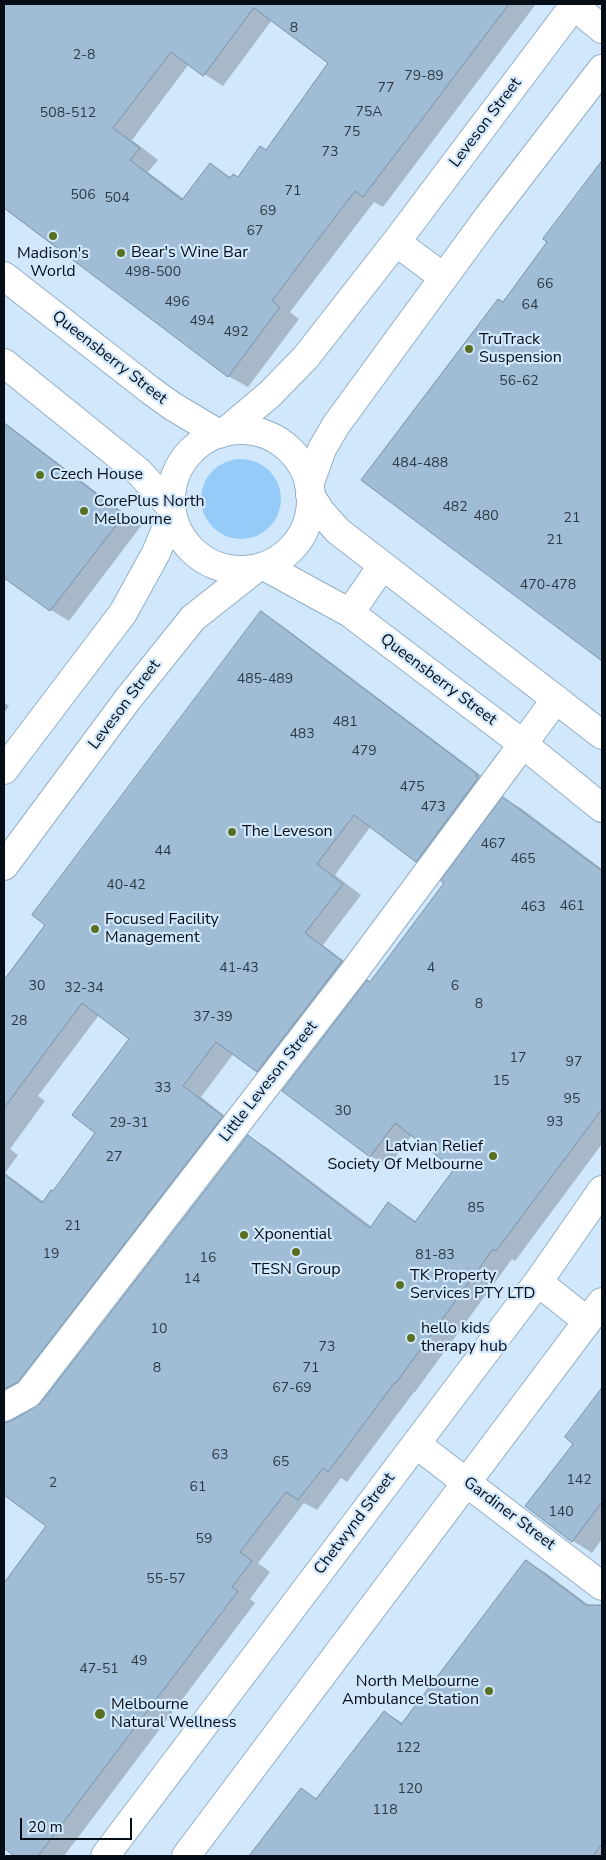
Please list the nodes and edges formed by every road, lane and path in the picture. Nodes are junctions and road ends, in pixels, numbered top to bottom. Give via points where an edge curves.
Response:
1 (574, 4) edge
2 (602, 29) edge
3 (602, 69) edge
4 (396, 242) junction
5 (4, 276) edge
6 (443, 277) junction
7 (4, 363) edge
8 (222, 433) junction
9 (310, 490) junction
10 (172, 511) junction
11 (382, 566) junction
12 (259, 567) junction
13 (350, 613) junction
14 (556, 699) junction
15 (602, 736) edge
16 (523, 744) junction
17 (4, 770) edge
18 (602, 808) edge
19 (6, 857) edge
20 (602, 1190) edge
21 (538, 1282) junction
22 (595, 1312) edge
23 (4, 1407) edge
24 (416, 1444) junction
25 (468, 1483) junction
26 (602, 1586) edge
27 (106, 1856) edge
28 (186, 1856) edge

1 - 2 street
1 - 4 street, Leveson Street
3 - 6 street
4 - 6 street
4 - 8 street, Leveson Street via 306,357 270,394
5 - 8 street, Queensberry Street via 172,406
6 - 9 street via 336,425 322,449
7 - 10 street via 139,472
8 - 9 street via 250,430 283,445 300,463
8 - 10 street via 196,446 182,462 171,493
9 - 11 street via 321,512 338,531
9 - 12 street via 307,520 296,544
10 - 12 street via 182,537 198,555 231,569
10 - 17 street via 156,553 123,613
11 - 13 street
11 - 14 street
12 - 13 street, Queensberry Street
12 - 19 street, Leveson Street via 193,618
13 - 16 street, Queensberry Street
14 - 15 street
14 - 16 street, Little Leveson Street
16 - 18 street, Queensberry Street
16 - 23 street, Little Leveson Street via 353,973 28,1394
20 - 21 street, Chetwynd Street
21 - 22 street
21 - 24 street, Chetwynd Street
22 - 25 street
24 - 25 street, Gardiner Street
24 - 27 street, Chetwynd Street
25 - 26 street, Gardiner Street
25 - 28 street

